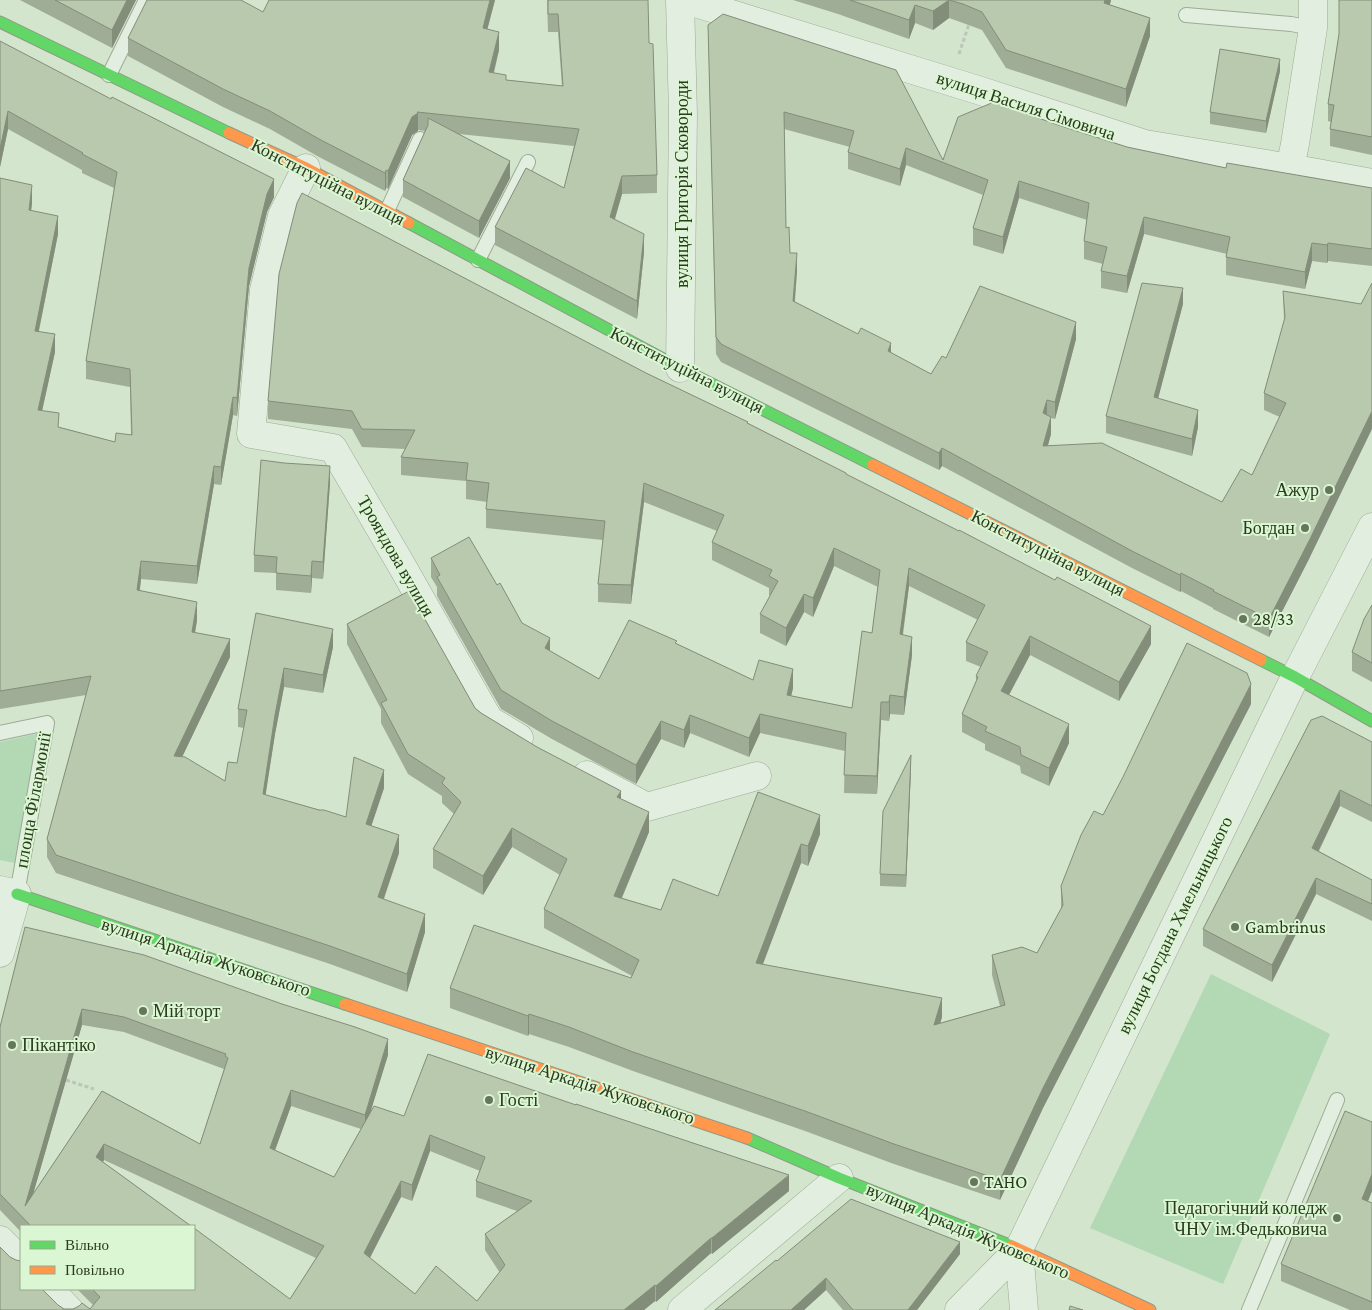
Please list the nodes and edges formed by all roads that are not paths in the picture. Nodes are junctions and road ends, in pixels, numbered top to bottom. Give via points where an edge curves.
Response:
1 (146, 0) edge
2 (680, 0) edge
3 (686, 0) edge
4 (1313, 0) edge
5 (1186, 15) dead end
6 (0, 22) edge
7 (1313, 28) junction
8 (109, 75) junction
9 (420, 139) edge
10 (528, 162) dead end
11 (306, 168) junction
12 (1290, 168) junction
13 (1372, 183) edge
14 (387, 211) junction
15 (478, 260) junction
16 (680, 368) junction
17 (1372, 527) edge
18 (1295, 677) junction
19 (1372, 721) edge
20 (0, 733) edge
21 (536, 748) edge
22 (562, 762) edge
23 (757, 776) dead end
24 (8, 892) edge
25 (0, 953) edge
26 (1337, 1100) dead end
27 (838, 1178) junction
28 (0, 1240) edge
29 (1019, 1249) junction
30 (20, 1259) edge
31 (50, 1290) edge
32 (70, 1310) edge
33 (682, 1310) edge
34 (959, 1310) edge
35 (1024, 1310) edge
36 (1150, 1310) edge
37 (1249, 1310) edge

1 - 8 lane
2 - 16 street, вулиця Григорія Сковороди via 684,114
3 - 12 street, вулиця Василя Сімовича via 1145,144
4 - 7 street
5 - 7 lane
6 - 8 street, Конституційна вулиця
7 - 12 street
8 - 11 street, Конституційна вулиця
9 - 14 lane
10 - 15 lane
11 - 14 street, Конституційна вулиця
11 - 21 street, Трояндова вулиця via 282,216 264,290 251,434 333,448 489,720
12 - 13 street, вулиця Василя Сімовича
14 - 15 street, Конституційна вулиця
15 - 16 street, Конституційна вулиця
16 - 18 street, Конституційна вулиця
17 - 18 street, вулиця Богдана Хмельницького
18 - 19 street, Конституційна вулиця
18 - 29 street, вулиця Богдана Хмельницького
20 - 24 lane, площа Філармонії via 47,723
22 - 23 street via 647,807
24 - 25 street, площа Філармонії
24 - 27 street, вулиця Аркадія Жуковського via 752,1140
26 - 37 lane
27 - 29 street, вулиця Аркадія Жуковського
27 - 33 street
28 - 30 street
29 - 34 street, вулиця Богдана Хмельницького
29 - 35 street
29 - 36 street, вулиця Аркадія Жуковського
31 - 32 street

